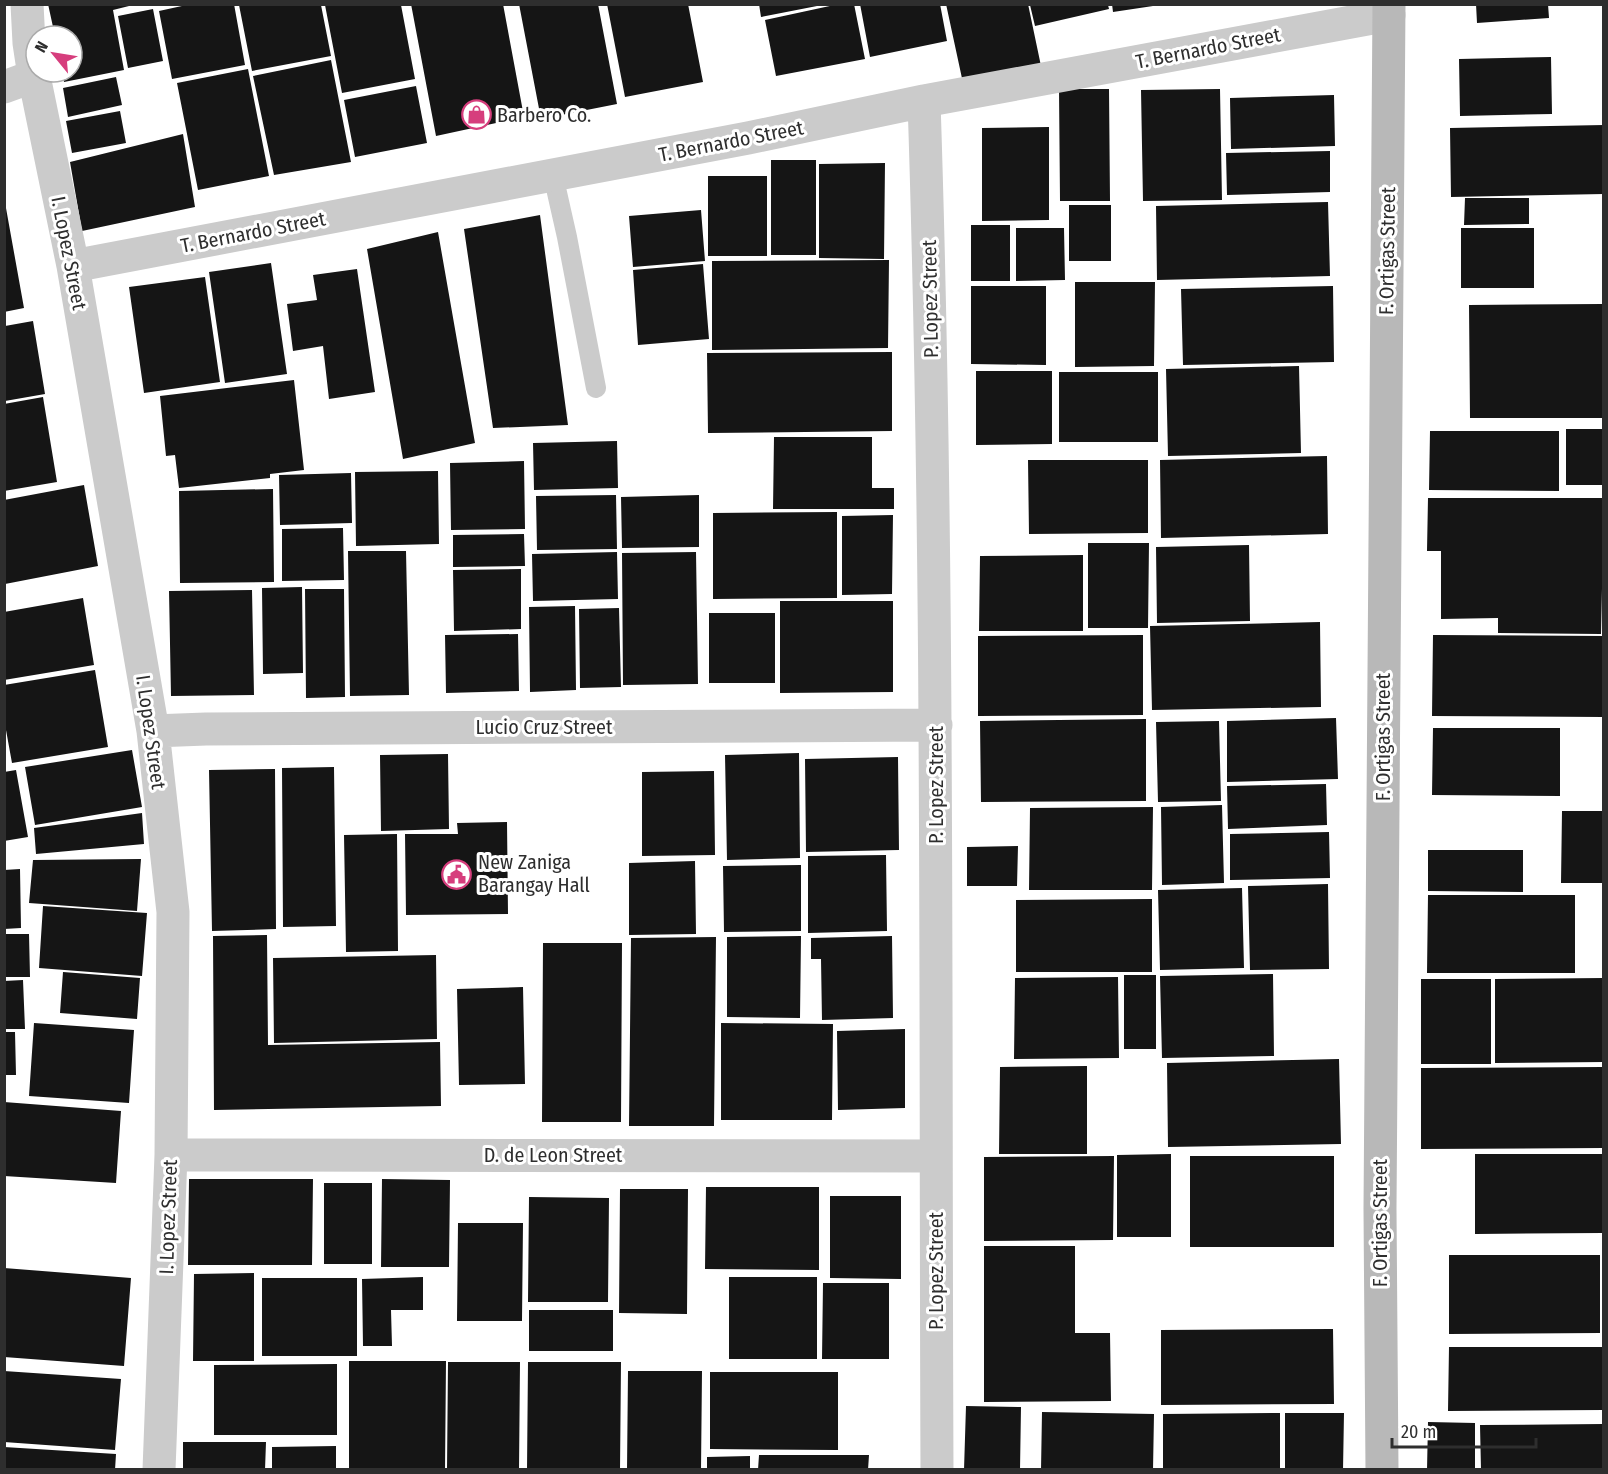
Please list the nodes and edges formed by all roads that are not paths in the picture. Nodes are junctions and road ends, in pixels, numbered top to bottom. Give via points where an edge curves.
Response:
1 (27, 4) edge
2 (1389, 10) edge
3 (20, 82) edge
4 (924, 101) junction
5 (553, 175) junction
6 (73, 266) junction
7 (596, 388) dead end
8 (936, 725) junction
9 (153, 731) junction
10 (171, 1155) junction
11 (936, 1156) junction
12 (159, 1470) edge
13 (937, 1470) edge
14 (1382, 1470) edge

1 - 3 street, I. Lopez Street via 29,43
2 - 4 street, T. Bernardo Street
2 - 14 street, F. Ortigas Street via 1380,1209
3 - 6 street, I. Lopez Street
4 - 5 street, T. Bernardo Street
4 - 8 street, P. Lopez Street
5 - 6 street, T. Bernardo Street
5 - 7 lane
6 - 9 street, I. Lopez Street
8 - 9 street, Lucio Cruz Street
8 - 11 street, P. Lopez Street
9 - 10 street, I. Lopez Street via 174,912
10 - 11 street, D. de Leon Street
10 - 12 street, I. Lopez Street
11 - 13 street, P. Lopez Street

